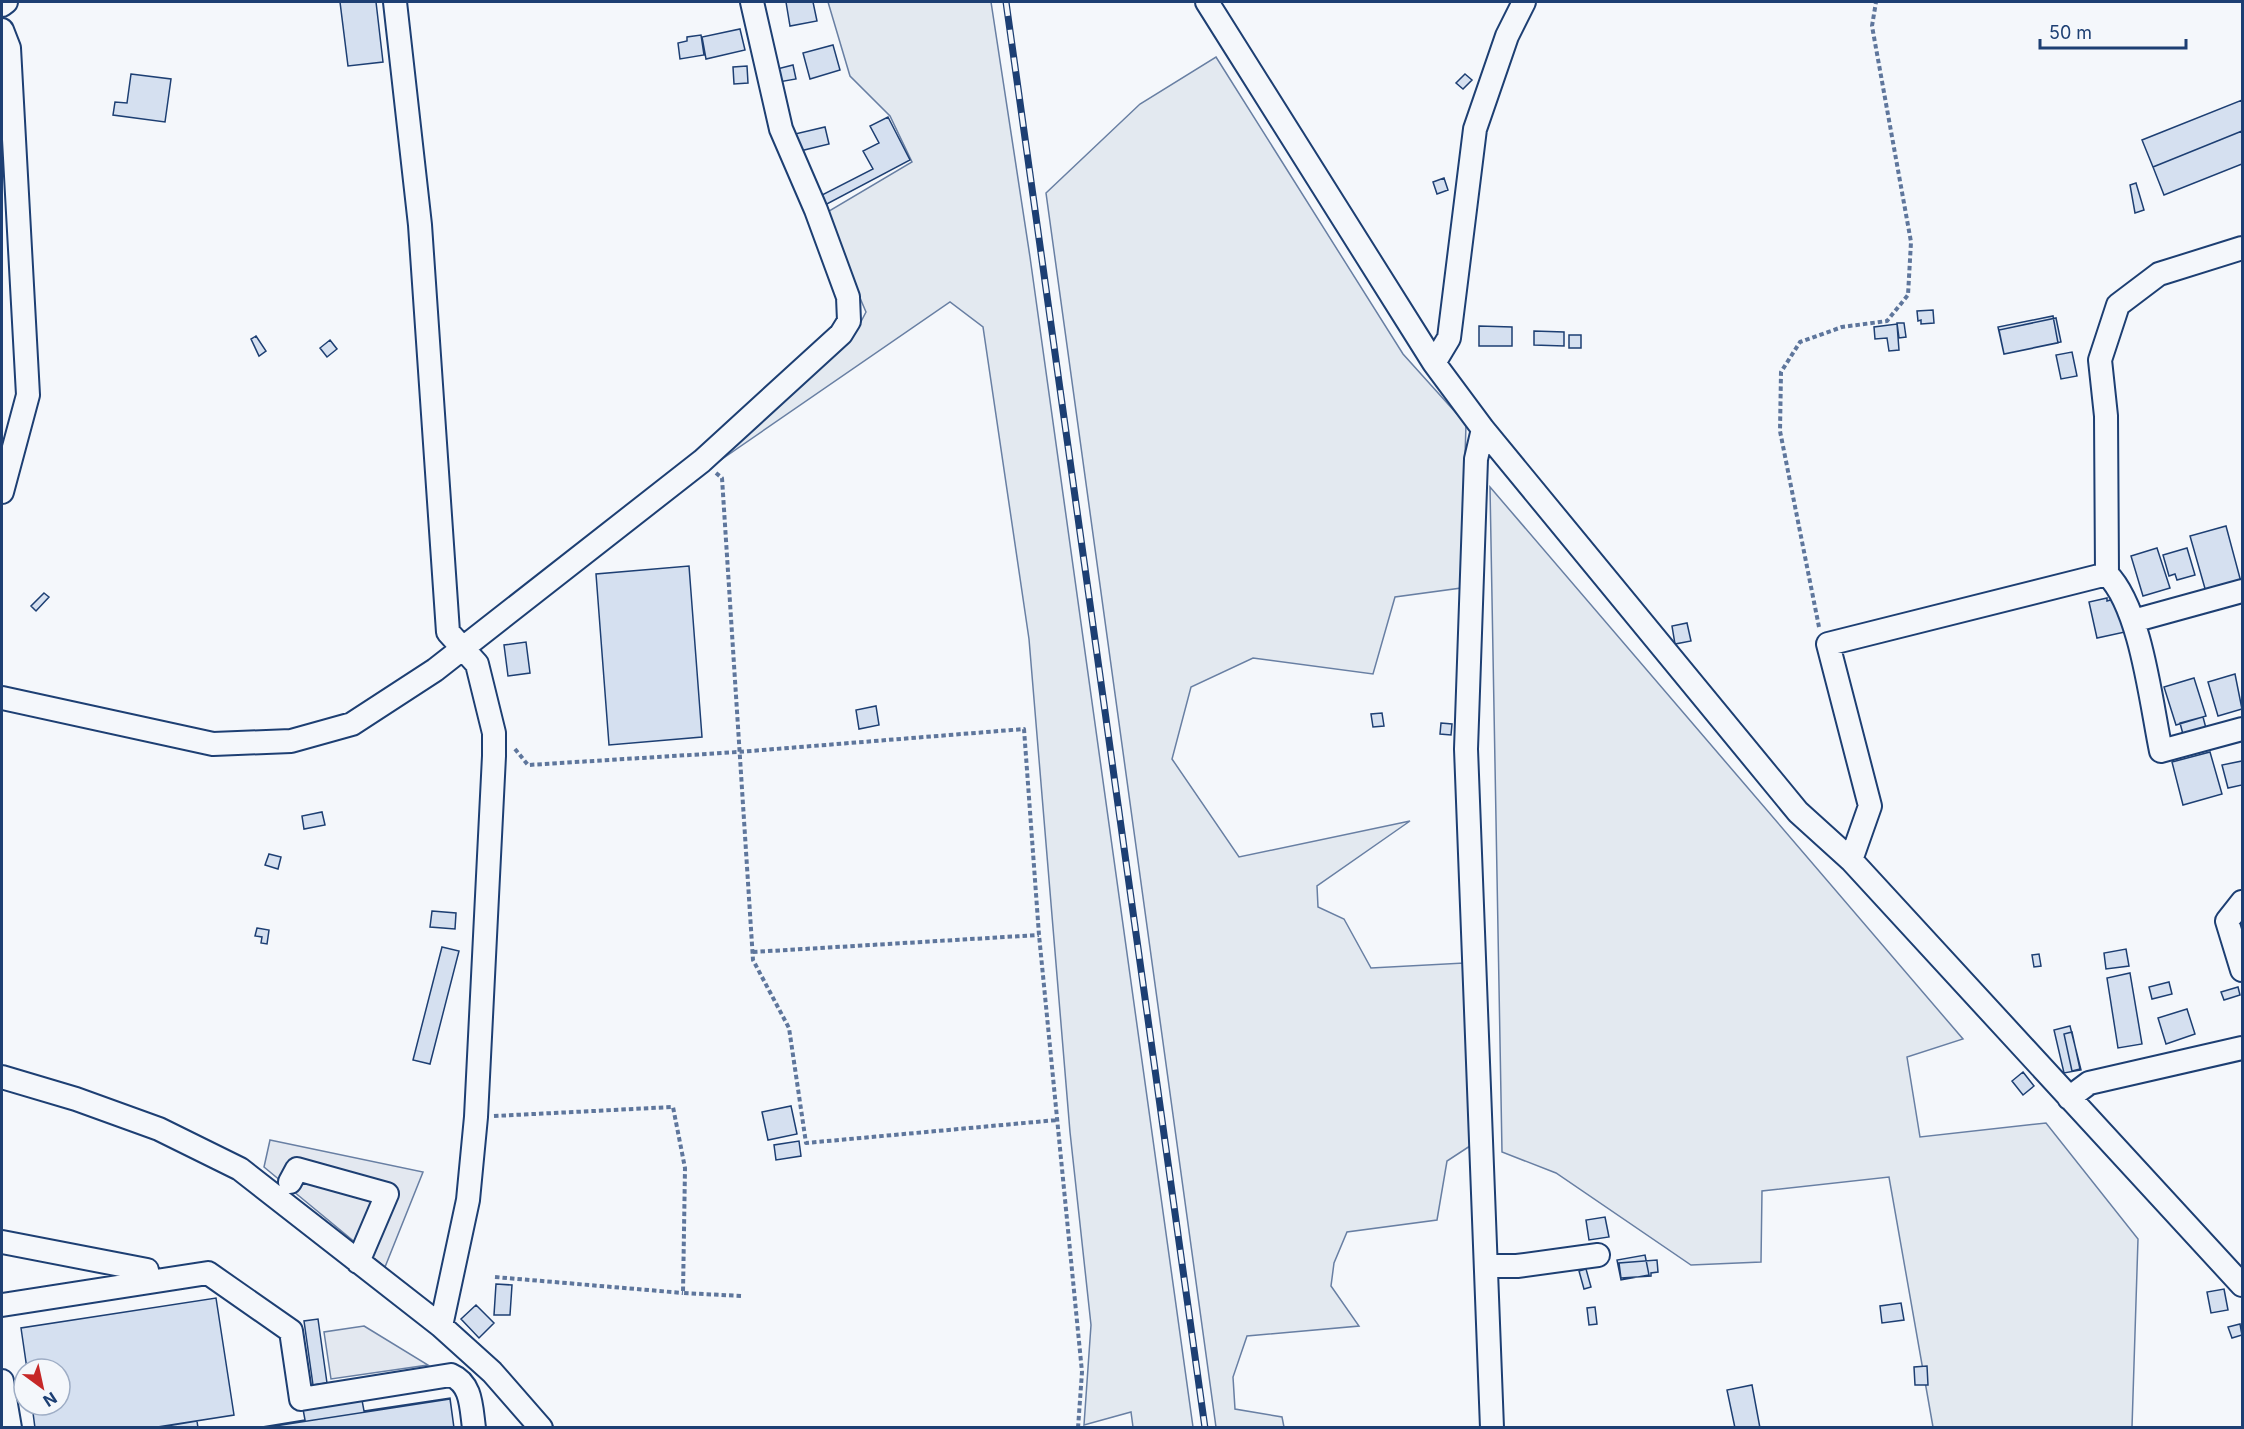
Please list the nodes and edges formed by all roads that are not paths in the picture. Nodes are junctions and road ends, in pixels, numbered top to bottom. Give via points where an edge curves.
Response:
1 (6, 2) edge
2 (395, 2) edge
3 (752, 2) edge
4 (1207, 2) edge
5 (1524, 2) edge
6 (2, 4) edge
7 (2, 30) edge
8 (2242, 248) edge
9 (1434, 363) junction
10 (1483, 429) junction
11 (2, 492) edge
12 (2107, 574) junction
13 (2242, 591) edge
14 (2133, 621) junction
15 (463, 646) junction
16 (2, 698) edge
17 (2242, 729) edge
18 (1851, 860) junction
19 (2242, 902) edge
20 (2242, 970) edge
21 (2242, 1048) edge
22 (2, 1077) edge
23 (2069, 1098) junction
24 (290, 1182) dead end
25 (2, 1242) edge
26 (1598, 1255) dead end
27 (358, 1262) junction
28 (1486, 1266) junction
29 (149, 1282) junction
30 (2242, 1285) edge
31 (2, 1305) edge
32 (441, 1326) junction
33 (2, 1381) edge
34 (10, 1428) edge
35 (474, 1428) edge
36 (542, 1428) edge
37 (1492, 1428) edge

1 - 6 street
2 - 15 street via 420,225 448,632
3 - 15 street via 781,129 848,297 849,321 841,334 702,461
4 - 9 street
5 - 9 street via 1507,36 1475,129 1449,338
7 - 11 street via 9,48 28,395
8 - 12 street via 2159,274 2118,304 2100,360 2106,416
9 - 10 street
10 - 18 street via 1798,812
10 - 28 street via 1476,459 1466,749
12 - 14 street
12 - 18 street via 1828,644 1870,806
13 - 14 street
14 - 17 street via 2161,751
15 - 16 street via 435,670 352,724 291,741 213,744
15 - 32 street via 477,664 494,733 476,1117 468,1200
18 - 23 street
19 - 20 street via 2227,921
21 - 23 street via 2089,1083
22 - 27 street via 159,1129 240,1169
23 - 30 street
24 - 27 street via 297,1169 387,1194
25 - 29 street via 147,1270
26 - 28 street via 1517,1266
27 - 32 street
28 - 37 street
29 - 31 street
29 - 35 street via 208,1273 291,1331 301,1399 451,1375 460,1378 467,1389
32 - 36 street via 492,1372
33 - 34 street

